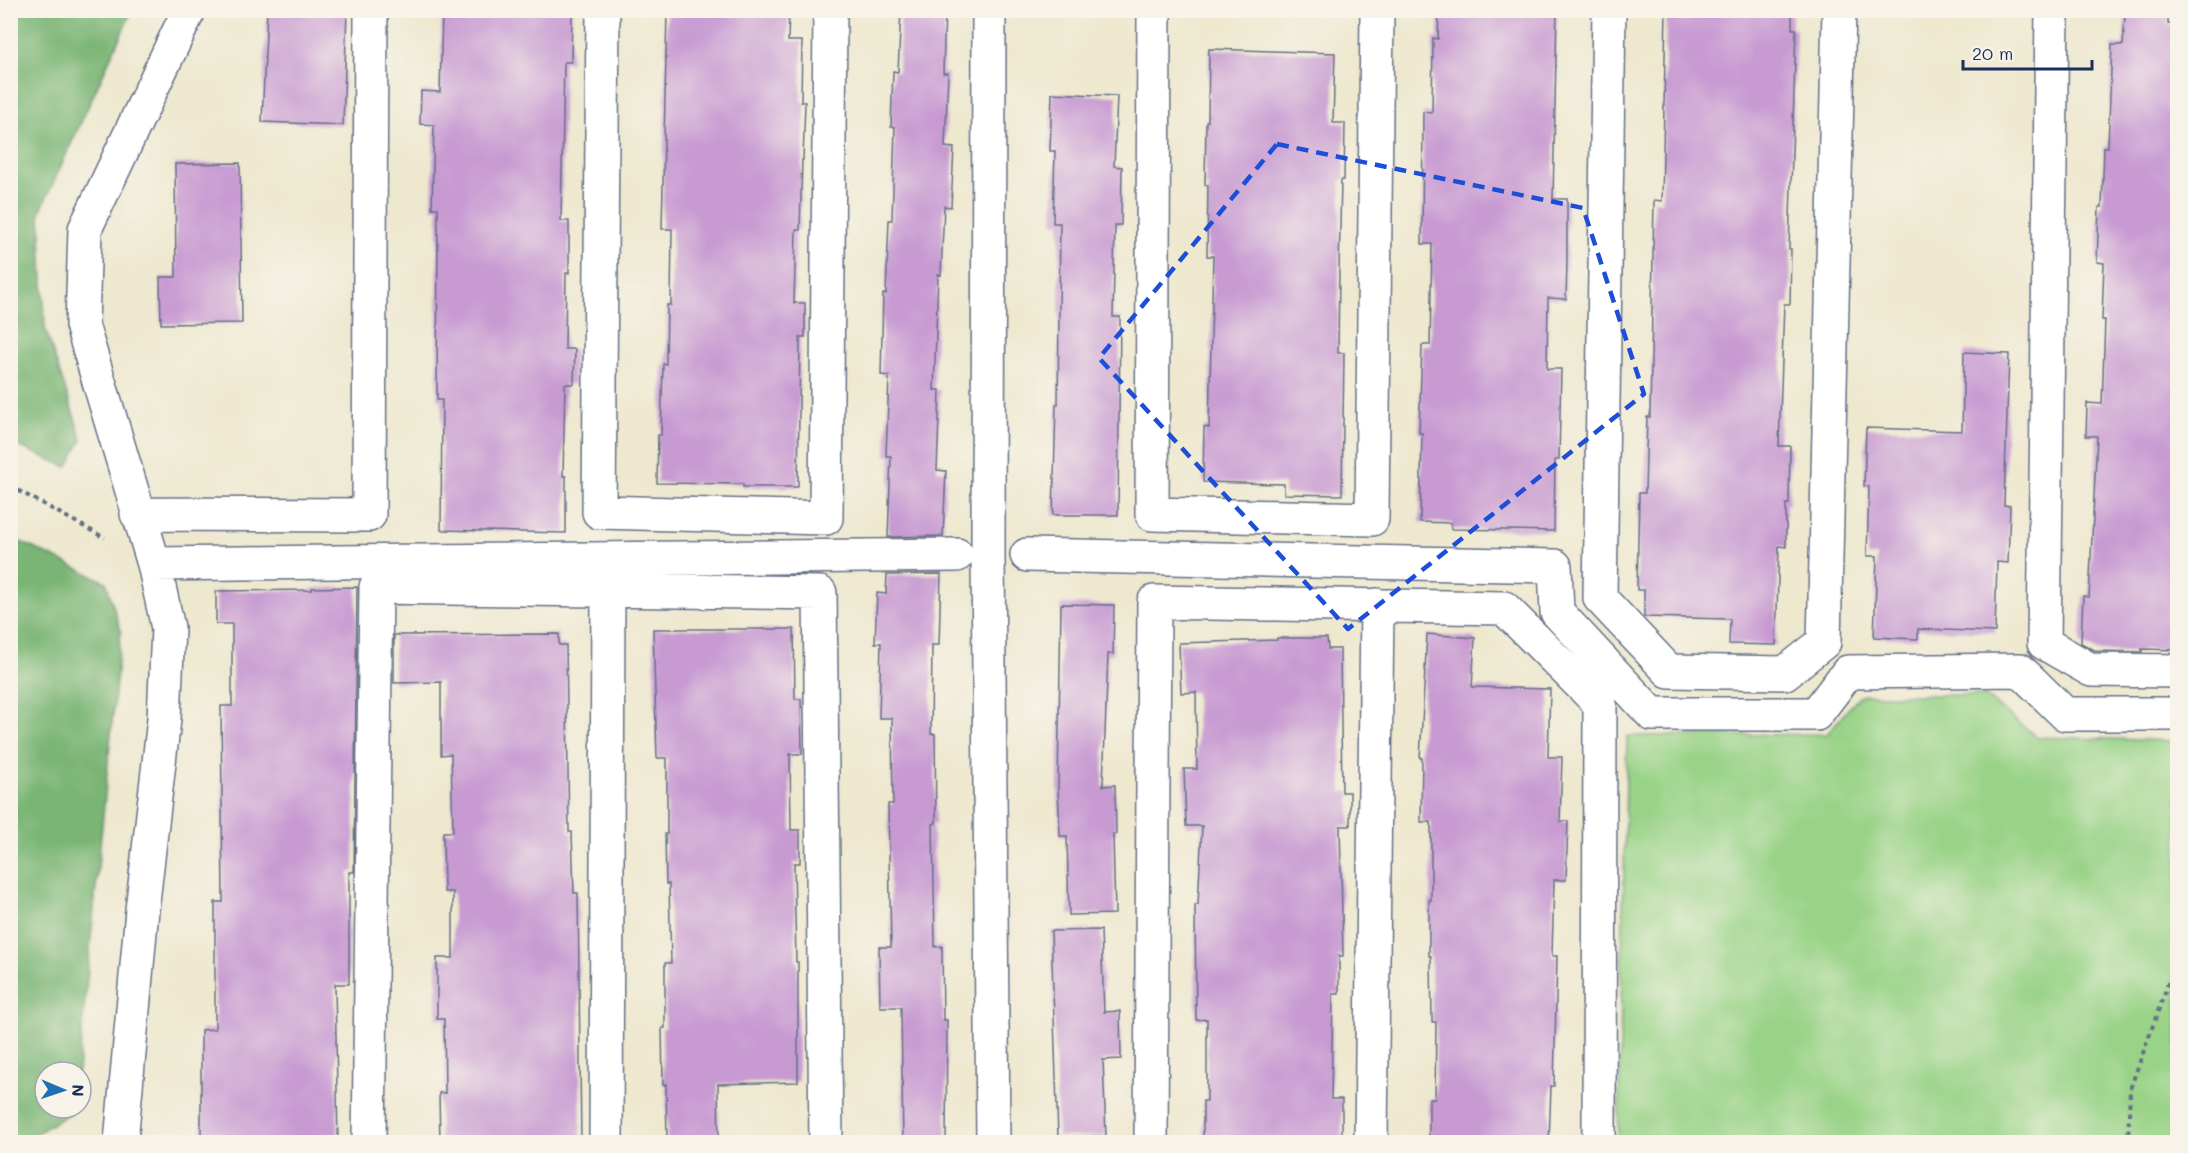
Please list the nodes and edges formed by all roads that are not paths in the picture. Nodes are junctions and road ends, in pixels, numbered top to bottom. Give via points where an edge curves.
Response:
1 (189, 10) edge
2 (371, 10) edge
3 (603, 10) edge
4 (830, 10) edge
5 (989, 10) edge
6 (1154, 10) edge
7 (1377, 10) edge
8 (1610, 10) edge
9 (1839, 10) edge
10 (2052, 10) edge
11 (137, 514) junction
12 (957, 555) dead end
13 (1027, 555) dead end
14 (154, 564) junction
15 (608, 590) junction
16 (1377, 605) junction
17 (2178, 671) edge
18 (2178, 714) edge
19 (121, 1143) edge
20 (369, 1143) edge
21 (606, 1143) edge
22 (825, 1143) edge
23 (993, 1143) edge
24 (1150, 1143) edge
25 (1371, 1143) edge
26 (1599, 1143) edge

1 - 11 street via 85,229 82,325
2 - 11 street via 369,515
3 - 4 street via 599,512 826,518
5 - 23 street
6 - 7 street via 1152,514 1372,519
8 - 9 street via 1600,598 1669,671 1785,673 1824,642
10 - 17 street via 2044,643 2091,670
11 - 14 street
12 - 14 street
13 - 18 street via 1555,566 1557,612 1652,714 1816,714 1848,672 2020,670 2065,714
14 - 19 street via 168,628 164,718
15 - 20 street via 376,587
15 - 21 street
15 - 22 street via 820,593
16 - 24 street via 1154,602
16 - 25 street
16 - 26 street via 1504,608 1600,705

